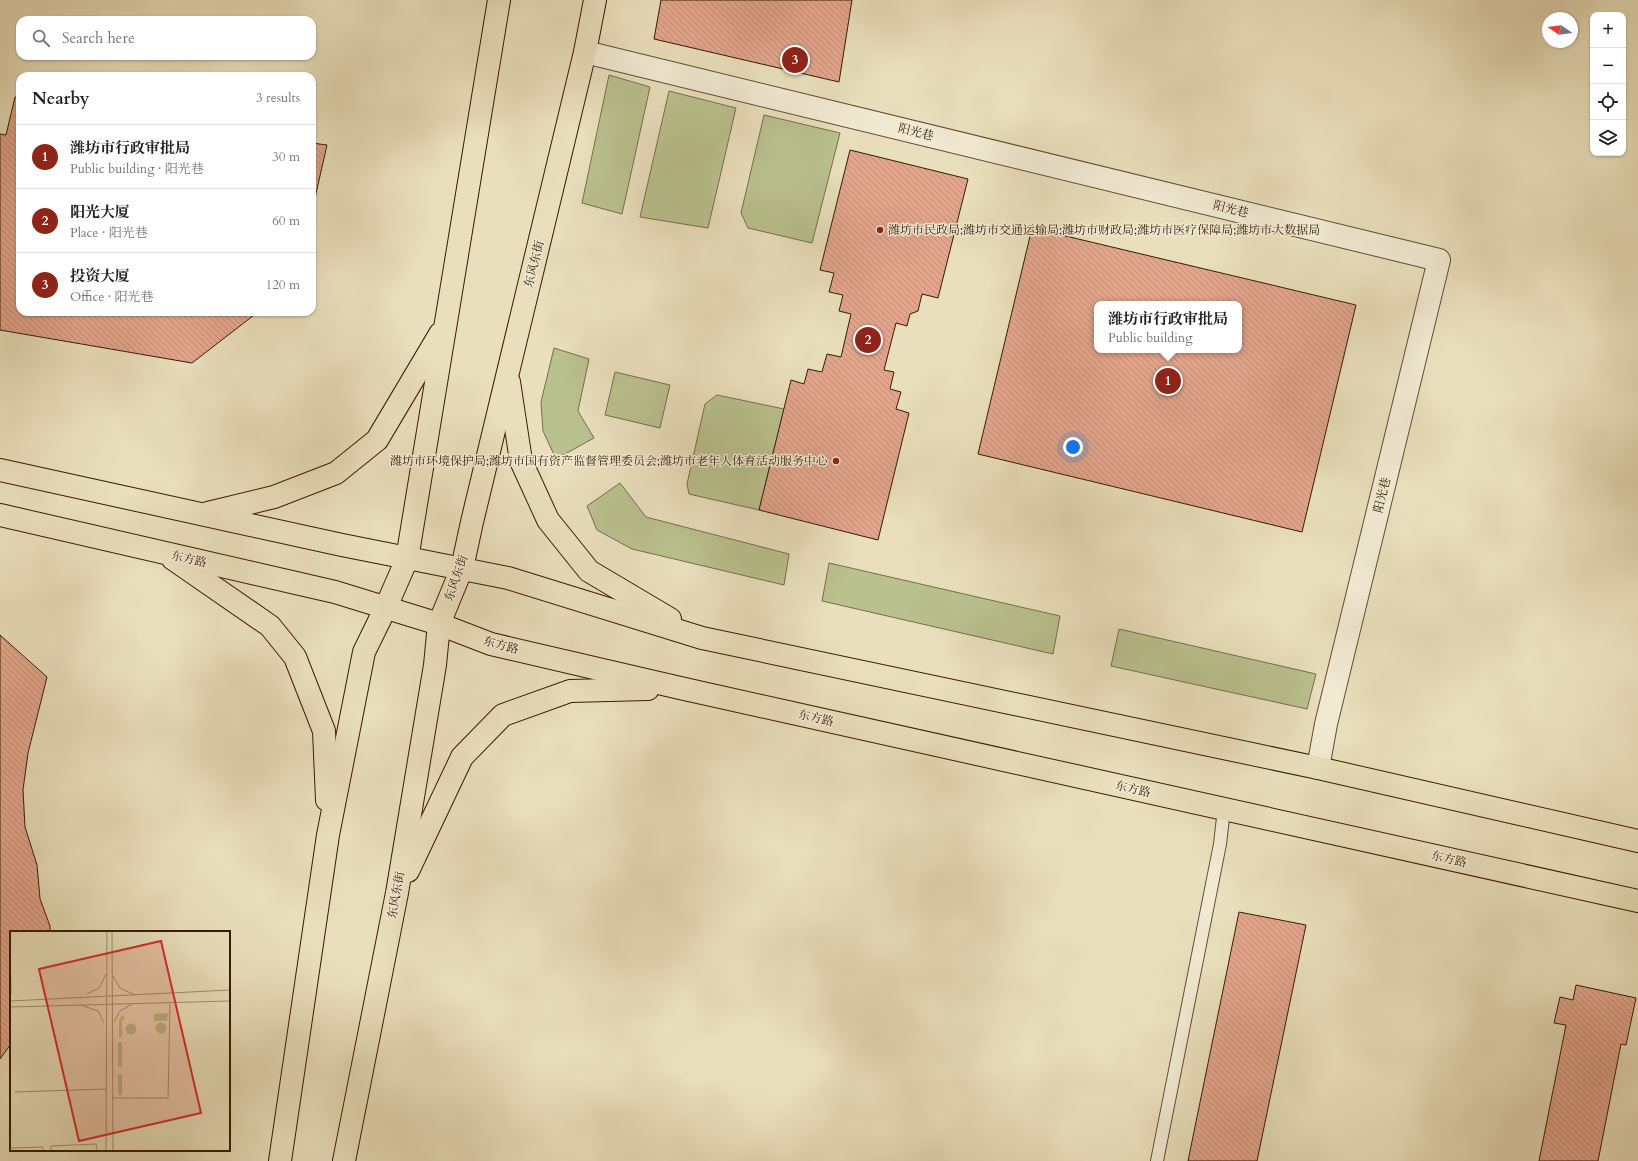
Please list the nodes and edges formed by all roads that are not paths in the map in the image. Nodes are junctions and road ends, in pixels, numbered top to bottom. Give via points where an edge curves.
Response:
1 (499, 0) edge
2 (595, 0) edge
3 (586, 52) junction
4 (446, 325) junction
5 (508, 372) junction
6 (0, 470) edge
7 (202, 514) junction
8 (0, 515) edge
9 (164, 553) junction
10 (407, 559) junction
11 (462, 568) junction
12 (386, 607) junction
13 (439, 624) junction
14 (702, 638) junction
15 (680, 688) junction
16 (1318, 768) junction
17 (1224, 809) junction
18 (328, 835) junction
19 (1638, 841) edge
20 (397, 893) junction
21 (1638, 901) edge
22 (280, 1161) edge
23 (344, 1161) edge
24 (1157, 1161) edge

1 - 4 main road
2 - 3 main road, 东风东街
3 - 5 main road, 东风东街
3 - 16 street, 阳光巷 via 1439,260 1326,724
4 - 7 main road via 377,440 336,473 274,497
4 - 10 main road
5 - 11 main road, 东风东街
5 - 14 main road via 521,461 548,520 589,571
6 - 7 main road
7 - 10 main road
8 - 9 main road, 东方路
9 - 12 main road, 东方路 via 335,592
9 - 18 main road via 270,626 295,657 324,731
10 - 11 main road
10 - 12 main road
11 - 13 main road, 东风东街
11 - 14 main road via 508,578
12 - 13 main road, 东方路
12 - 18 main road via 364,652
13 - 15 main road, 东方路 via 491,644
13 - 20 main road, 东风东街 via 435,665
14 - 16 main road
15 - 17 main road, 东方路
15 - 20 main road via 570,691 503,714 462,757
16 - 19 main road
17 - 21 main road, 东方路
17 - 24 lane via 1220,844
18 - 22 main road
20 - 23 main road, 东风东街

